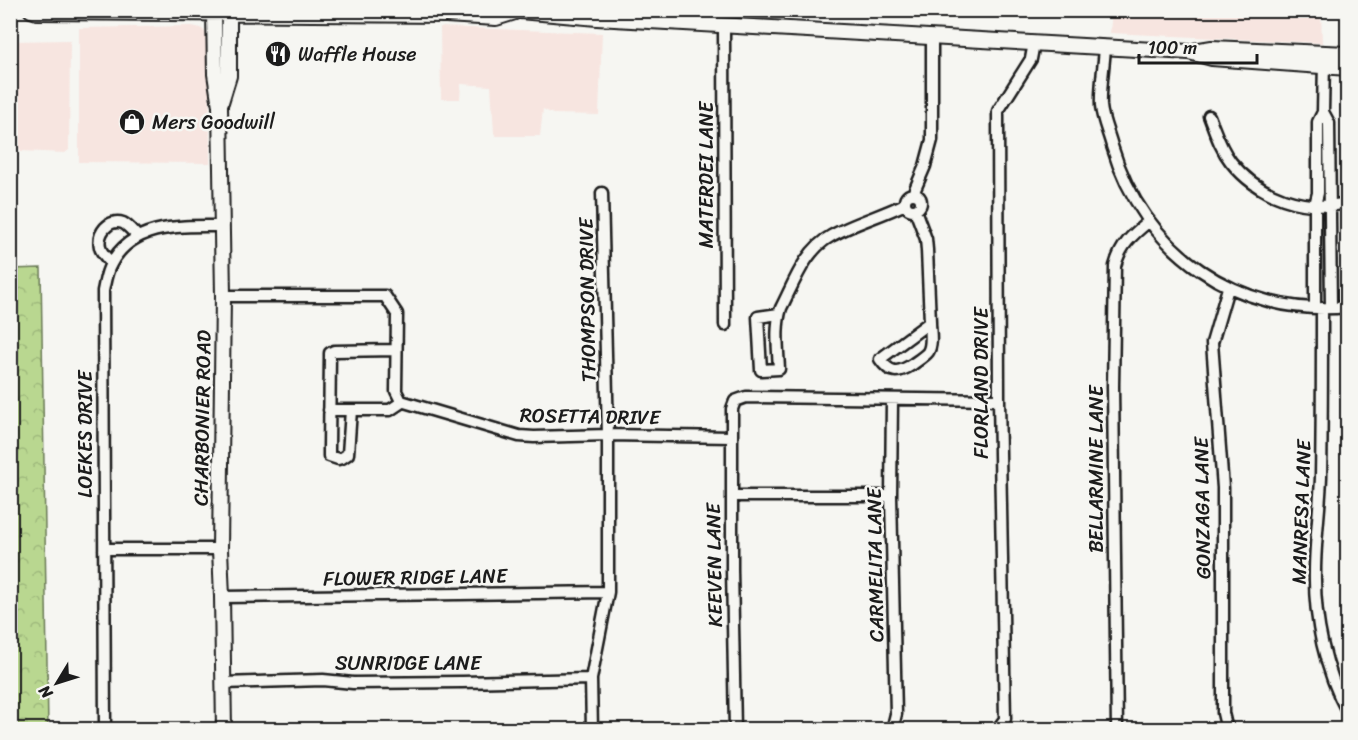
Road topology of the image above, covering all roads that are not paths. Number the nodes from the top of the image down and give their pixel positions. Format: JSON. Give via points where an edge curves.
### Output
{"nodes":[{"id":1,"x":30,"y":10,"type":"edge"},
{"id":2,"x":512,"y":11,"type":"edge"},
{"id":3,"x":214,"y":12,"type":"edge"},
{"id":4,"x":229,"y":12,"type":"edge"},
{"id":5,"x":183,"y":14,"type":"junction"},
{"id":6,"x":598,"y":14,"type":"edge"},
{"id":7,"x":724,"y":25,"type":"junction"},
{"id":8,"x":932,"y":37,"type":"junction"},
{"id":9,"x":215,"y":38,"type":"junction"},
{"id":10,"x":1034,"y":43,"type":"junction"},
{"id":11,"x":1105,"y":47,"type":"junction"},
{"id":12,"x":1347,"y":54,"type":"edge"},
{"id":13,"x":1324,"y":59,"type":"junction"},
{"id":14,"x":1347,"y":68,"type":"edge"},
{"id":15,"x":220,"y":106,"type":"junction"},
{"id":16,"x":1323,"y":112,"type":"junction"},
{"id":17,"x":1209,"y":116,"type":"dead end"},
{"id":18,"x":602,"y":193,"type":"dead end"},
{"id":19,"x":913,"y":194,"type":"junction"},
{"id":20,"x":905,"y":204,"type":"junction"},
{"id":21,"x":1347,"y":204,"type":"edge"},
{"id":22,"x":1315,"y":205,"type":"junction"},
{"id":23,"x":1331,"y":206,"type":"junction"},
{"id":24,"x":915,"y":210,"type":"junction"},
{"id":25,"x":1148,"y":222,"type":"junction"},
{"id":26,"x":221,"y":226,"type":"junction"},
{"id":27,"x":138,"y":237,"type":"junction"},
{"id":28,"x":111,"y":263,"type":"junction"},
{"id":29,"x":1228,"y":288,"type":"junction"},
{"id":30,"x":223,"y":296,"type":"junction"},
{"id":31,"x":1347,"y":307,"type":"edge"},
{"id":32,"x":1323,"y":308,"type":"junction"},
{"id":33,"x":779,"y":314,"type":"junction"},
{"id":34,"x":930,"y":322,"type":"junction"},
{"id":35,"x":725,"y":325,"type":"dead end"},
{"id":36,"x":396,"y":350,"type":"junction"},
{"id":37,"x":892,"y":400,"type":"junction"},
{"id":38,"x":999,"y":400,"type":"junction"},
{"id":39,"x":402,"y":402,"type":"junction"},
{"id":40,"x":329,"y":410,"type":"junction"},
{"id":41,"x":351,"y":410,"type":"junction"},
{"id":42,"x":608,"y":435,"type":"junction"},
{"id":43,"x":732,"y":437,"type":"junction"},
{"id":44,"x":732,"y":496,"type":"junction"},
{"id":45,"x":891,"y":496,"type":"junction"},
{"id":46,"x":104,"y":549,"type":"junction"},
{"id":47,"x":220,"y":549,"type":"junction"},
{"id":48,"x":608,"y":592,"type":"junction"},
{"id":49,"x":222,"y":597,"type":"junction"},
{"id":50,"x":591,"y":679,"type":"junction"},
{"id":51,"x":224,"y":682,"type":"junction"},
{"id":52,"x":1347,"y":713,"type":"edge"},
{"id":53,"x":105,"y":729,"type":"edge"},
{"id":54,"x":224,"y":729,"type":"edge"},
{"id":55,"x":592,"y":729,"type":"edge"},
{"id":56,"x":735,"y":729,"type":"edge"},
{"id":57,"x":892,"y":729,"type":"edge"},
{"id":58,"x":997,"y":729,"type":"edge"},
{"id":59,"x":1117,"y":729,"type":"edge"},
{"id":60,"x":1227,"y":729,"type":"edge"}],
"edges":[{"from":1,"to":5,"type":"main road"},
{"from":2,"to":4,"type":"main road","via":[[496,18]]},
{"from":2,"to":6,"type":"main road"},
{"from":3,"to":4,"type":"main road"},
{"from":3,"to":5,"type":"main road"},
{"from":3,"to":9,"type":"main road","name":"CHARBONIER ROAD"},
{"from":4,"to":15,"type":"main road","name":"CHARBONIER ROAD","via":[[229,76]]},
{"from":5,"to":9,"type":"main road","via":[[201,23]]},
{"from":6,"to":7,"type":"main road"},
{"from":7,"to":8,"type":"main road"},
{"from":7,"to":35,"type":"street","name":"MATERDEI LANE"},
{"from":8,"to":10,"type":"main road"},
{"from":8,"to":19,"type":"street","via":[[932,140]]},
{"from":9,"to":15,"type":"main road","name":"CHARBONIER ROAD"},
{"from":10,"to":11,"type":"main road"},
{"from":10,"to":38,"type":"street","name":"FLORLAND DRIVE","via":[[1031,59],[998,111]]},
{"from":11,"to":13,"type":"main road","via":[[1189,52],[1212,58]]},
{"from":11,"to":25,"type":"street","via":[[1101,108],[1119,168]]},
{"from":12,"to":13,"type":"main road"},
{"from":13,"to":14,"type":"main road"},
{"from":13,"to":16,"type":"street","name":"MANRESA LANE"},
{"from":15,"to":26,"type":"main road","name":"CHARBONIER ROAD"},
{"from":16,"to":22,"type":"street","name":"MANRESA LANE","via":[[1318,122]]},
{"from":16,"to":23,"type":"street","name":"MANRESA LANE","via":[[1329,123]]},
{"from":17,"to":22,"type":"street","via":[[1231,162],[1248,179],[1269,194],[1299,205]]},
{"from":18,"to":42,"type":"street","name":"THOMPSON DRIVE"},
{"from":19,"to":20,"type":"street"},
{"from":19,"to":24,"type":"street","via":[[921,202]]},
{"from":20,"to":24,"type":"street"},
{"from":20,"to":33,"type":"street","via":[[830,236],[815,249]]},
{"from":21,"to":23,"type":"street"},
{"from":22,"to":23,"type":"street"},
{"from":22,"to":32,"type":"street","name":"MANRESA LANE"},
{"from":23,"to":32,"type":"street","name":"MANRESA LANE"},
{"from":24,"to":34,"type":"street","via":[[926,239]]},
{"from":25,"to":29,"type":"street","via":[[1183,259]]},
{"from":25,"to":59,"type":"street","name":"BELLARMINE LANE","via":[[1129,238],[1115,266]]},
{"from":26,"to":27,"type":"street","via":[[163,228]]},
{"from":26,"to":30,"type":"main road","name":"CHARBONIER ROAD"},
{"from":27,"to":28,"type":"street"},
{"from":27,"to":28,"type":"street","via":[[126,224],[118,222],[106,227],[99,238],[100,249]]},
{"from":28,"to":46,"type":"street","name":"LOEKES DRIVE","via":[[103,291]]},
{"from":29,"to":32,"type":"street","via":[[1273,303]]},
{"from":29,"to":60,"type":"street","name":"GONZAGA LANE","via":[[1212,343],[1223,488],[1223,713]]},
{"from":30,"to":36,"type":"street","via":[[385,296],[397,314]]},
{"from":30,"to":47,"type":"main road","name":"CHARBONIER ROAD"},
{"from":31,"to":32,"type":"street"},
{"from":32,"to":52,"type":"street","name":"MANRESA LANE","via":[[1315,573],[1325,652]]},
{"from":33,"to":33,"type":"street","via":[[779,369],[761,370],[758,317]]},
{"from":34,"to":34,"type":"street","via":[[880,359],[886,369],[903,370],[928,351]]},
{"from":36,"to":39,"type":"street","via":[[396,391]]},
{"from":36,"to":40,"type":"street","via":[[330,353]]},
{"from":37,"to":38,"type":"street"},
{"from":37,"to":43,"type":"street","name":"KEEVEN LANE","via":[[746,397],[735,401],[732,409]]},
{"from":37,"to":45,"type":"street","name":"CARMELITA LANE"},
{"from":38,"to":58,"type":"street","name":"FLORLAND DRIVE","via":[[1005,719]]},
{"from":39,"to":41,"type":"street","via":[[390,410]]},
{"from":39,"to":42,"type":"street","name":"ROSETTA DRIVE","via":[[519,435]]},
{"from":40,"to":41,"type":"street"},
{"from":40,"to":41,"type":"street","via":[[329,456],[338,459],[348,454]]},
{"from":42,"to":43,"type":"street","name":"ROSETTA DRIVE"},
{"from":42,"to":48,"type":"street","name":"THOMPSON DRIVE"},
{"from":43,"to":44,"type":"street","name":"KEEVEN LANE"},
{"from":44,"to":45,"type":"street"},
{"from":44,"to":56,"type":"street","name":"KEEVEN LANE"},
{"from":45,"to":57,"type":"street","name":"CARMELITA LANE","via":[[896,714]]},
{"from":46,"to":47,"type":"street"},
{"from":46,"to":53,"type":"street","name":"LOEKES DRIVE"},
{"from":47,"to":49,"type":"main road","name":"CHARBONIER ROAD"},
{"from":48,"to":49,"type":"street","name":"FLOWER RIDGE LANE"},
{"from":48,"to":50,"type":"street","name":"THOMPSON DRIVE"},
{"from":49,"to":51,"type":"main road","name":"CHARBONIER ROAD"},
{"from":50,"to":51,"type":"street","name":"SUNRIDGE LANE"},
{"from":50,"to":55,"type":"street","name":"THOMPSON DRIVE"},
{"from":51,"to":54,"type":"main road","name":"CHARBONIER ROAD"}]}
